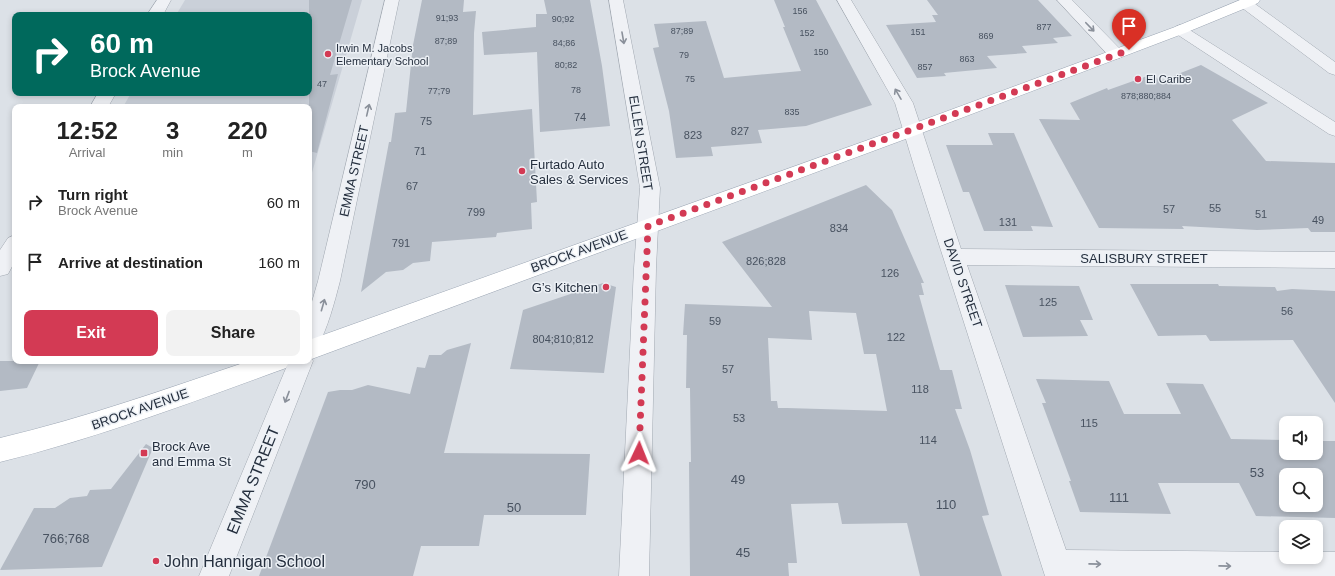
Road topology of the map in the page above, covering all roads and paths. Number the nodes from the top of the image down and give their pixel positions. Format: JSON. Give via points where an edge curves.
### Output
{"nodes":[{"id":1,"x":164,"y":0,"type":"edge"},
{"id":2,"x":392,"y":0,"type":"edge"},
{"id":3,"x":616,"y":0,"type":"edge"},
{"id":4,"x":844,"y":0,"type":"edge"},
{"id":5,"x":1064,"y":0,"type":"edge"},
{"id":6,"x":1249,"y":2,"type":"edge"},
{"id":7,"x":157,"y":12,"type":"edge"},
{"id":8,"x":1180,"y":30,"type":"junction"},
{"id":9,"x":1116,"y":54,"type":"junction"},
{"id":10,"x":1335,"y":70,"type":"edge"},
{"id":11,"x":913,"y":130,"type":"junction"},
{"id":12,"x":1335,"y":130,"type":"edge"},
{"id":13,"x":648,"y":226,"type":"junction"},
{"id":14,"x":12,"y":248,"type":"edge"},
{"id":15,"x":954,"y":257,"type":"junction"},
{"id":16,"x":1335,"y":260,"type":"edge"},
{"id":17,"x":0,"y":268,"type":"edge"},
{"id":18,"x":312,"y":333,"type":"edge"},
{"id":19,"x":312,"y":349,"type":"edge"},
{"id":20,"x":269,"y":364,"type":"edge"},
{"id":21,"x":300,"y":364,"type":"edge"},
{"id":22,"x":0,"y":450,"type":"edge"},
{"id":23,"x":1335,"y":567,"type":"edge"},
{"id":24,"x":1058,"y":570,"type":"edge"},
{"id":25,"x":214,"y":576,"type":"edge"},
{"id":26,"x":634,"y":576,"type":"edge"}],
"edges":[{"from":1,"to":7,"type":"street"},
{"from":18,"to":2,"type":"street","name":"EMMA STREET","one_way":true,"via":[[329,281]]},
{"from":3,"to":13,"type":"street","name":"ELLEN STREET","one_way":true,"via":[[650,188]]},
{"from":11,"to":4,"type":"street","name":"DAVID STREET","one_way":true,"via":[[904,103]]},
{"from":5,"to":9,"type":"street","one_way":true},
{"from":6,"to":8,"type":"main road","name":"BROCK AVENUE"},
{"from":6,"to":10,"type":"street"},
{"from":8,"to":9,"type":"main road","name":"BROCK AVENUE"},
{"from":8,"to":12,"type":"street"},
{"from":9,"to":11,"type":"main road","name":"BROCK AVENUE"},
{"from":11,"to":13,"type":"main road","name":"BROCK AVENUE"},
{"from":11,"to":15,"type":"street","name":"DAVID STREET"},
{"from":13,"to":19,"type":"main road","name":"BROCK AVENUE"},
{"from":13,"to":26,"type":"street","name":"ELLEN STREET"},
{"from":14,"to":17,"type":"street"},
{"from":15,"to":16,"type":"street","name":"SALISBURY STREET"},
{"from":15,"to":24,"type":"street","name":"DAVID STREET"},
{"from":20,"to":22,"type":"main road","name":"BROCK AVENUE","via":[[96,424]]},
{"from":21,"to":25,"type":"street","name":"EMMA STREET","one_way":true},
{"from":24,"to":23,"type":"street","one_way":true}]}
